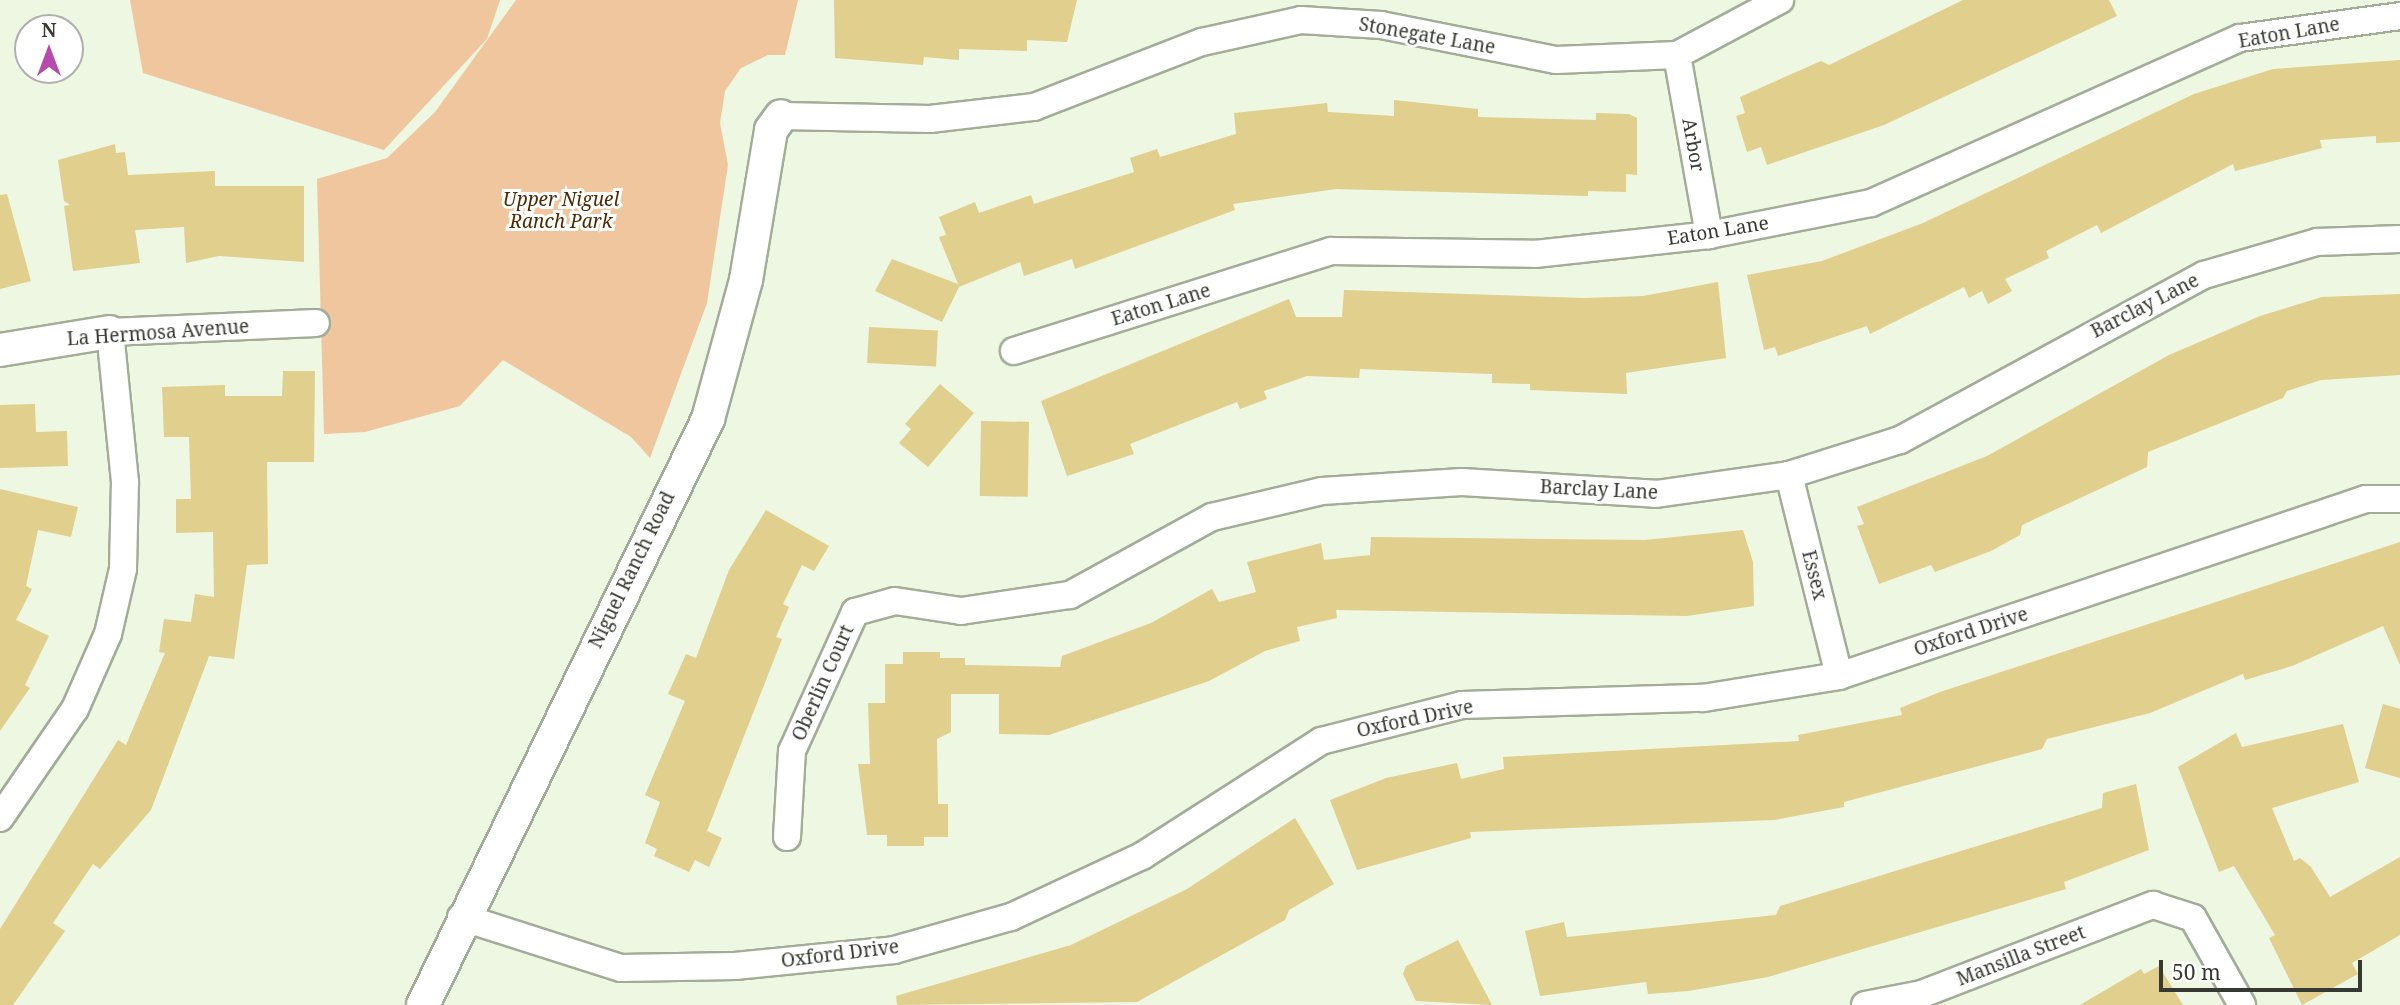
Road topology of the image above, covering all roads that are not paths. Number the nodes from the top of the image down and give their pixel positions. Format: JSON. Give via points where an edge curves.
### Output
{"nodes":[{"id":1,"x":1780,"y":0,"type":"edge"},
{"id":2,"x":2400,"y":16,"type":"edge"},
{"id":3,"x":1677,"y":55,"type":"junction"},
{"id":4,"x":781,"y":116,"type":"joint"},
{"id":5,"x":1709,"y":235,"type":"junction"},
{"id":6,"x":2400,"y":239,"type":"edge"},
{"id":7,"x":316,"y":323,"type":"dead end"},
{"id":8,"x":110,"y":332,"type":"junction"},
{"id":9,"x":0,"y":350,"type":"edge"},
{"id":10,"x":1014,"y":351,"type":"dead end"},
{"id":11,"x":1789,"y":475,"type":"junction"},
{"id":12,"x":2400,"y":499,"type":"edge"},
{"id":13,"x":855,"y":612,"type":"joint"},
{"id":14,"x":1839,"y":676,"type":"junction"},
{"id":15,"x":0,"y":818,"type":"edge"},
{"id":16,"x":787,"y":838,"type":"dead end"},
{"id":17,"x":461,"y":917,"type":"junction"},
{"id":18,"x":1925,"y":999,"type":"edge"},
{"id":19,"x":423,"y":1005,"type":"edge"},
{"id":20,"x":1865,"y":1005,"type":"edge"},
{"id":21,"x":2242,"y":1005,"type":"edge"}],
"edges":[{"from":1,"to":3,"type":"street","name":"Stonegate Lane"},
{"from":2,"to":5,"type":"street","name":"Eaton Lane","via":[[2240,38],[1871,203]]},
{"from":3,"to":4,"type":"street","name":"Stonegate Lane","via":[[1556,60],[1381,25],[1301,20],[1202,41],[1034,107],[930,119]]},
{"from":3,"to":5,"type":"street","name":"Arbor"},
{"from":4,"to":17,"type":"street","name":"Niguel Ranch Road","via":[[771,130],[746,280],[708,419]]},
{"from":5,"to":10,"type":"street","name":"Eaton Lane","via":[[1535,254],[1331,251]]},
{"from":6,"to":11,"type":"street","name":"Barclay Lane","via":[[2317,242],[2204,275],[1900,439]]},
{"from":7,"to":8,"type":"street","name":"La Hermosa Avenue"},
{"from":8,"to":9,"type":"street","name":"La Hermosa Avenue"},
{"from":8,"to":15,"type":"street","via":[[125,482],[123,569],[111,621],[75,709]]},
{"from":11,"to":13,"type":"street","name":"Barclay Lane","via":[[1656,494],[1462,482],[1322,491],[1212,517],[1070,595],[961,611],[895,601]]},
{"from":11,"to":14,"type":"street","name":"Essex"},
{"from":12,"to":14,"type":"street","name":"Oxford Drive","via":[[2366,499]]},
{"from":13,"to":16,"type":"street","name":"Oberlin Court","via":[[792,751]]},
{"from":14,"to":17,"type":"street","name":"Oxford Drive","via":[[1703,698],[1462,705],[1321,741],[1142,856],[1011,917],[894,950],[735,966],[621,968]]},
{"from":17,"to":19,"type":"street","name":"Niguel Ranch Road"},
{"from":18,"to":20,"type":"street","name":"Mansilla Street"},
{"from":18,"to":21,"type":"street","name":"Mansilla Street","via":[[2153,905],[2175,907],[2193,918]]}]}
